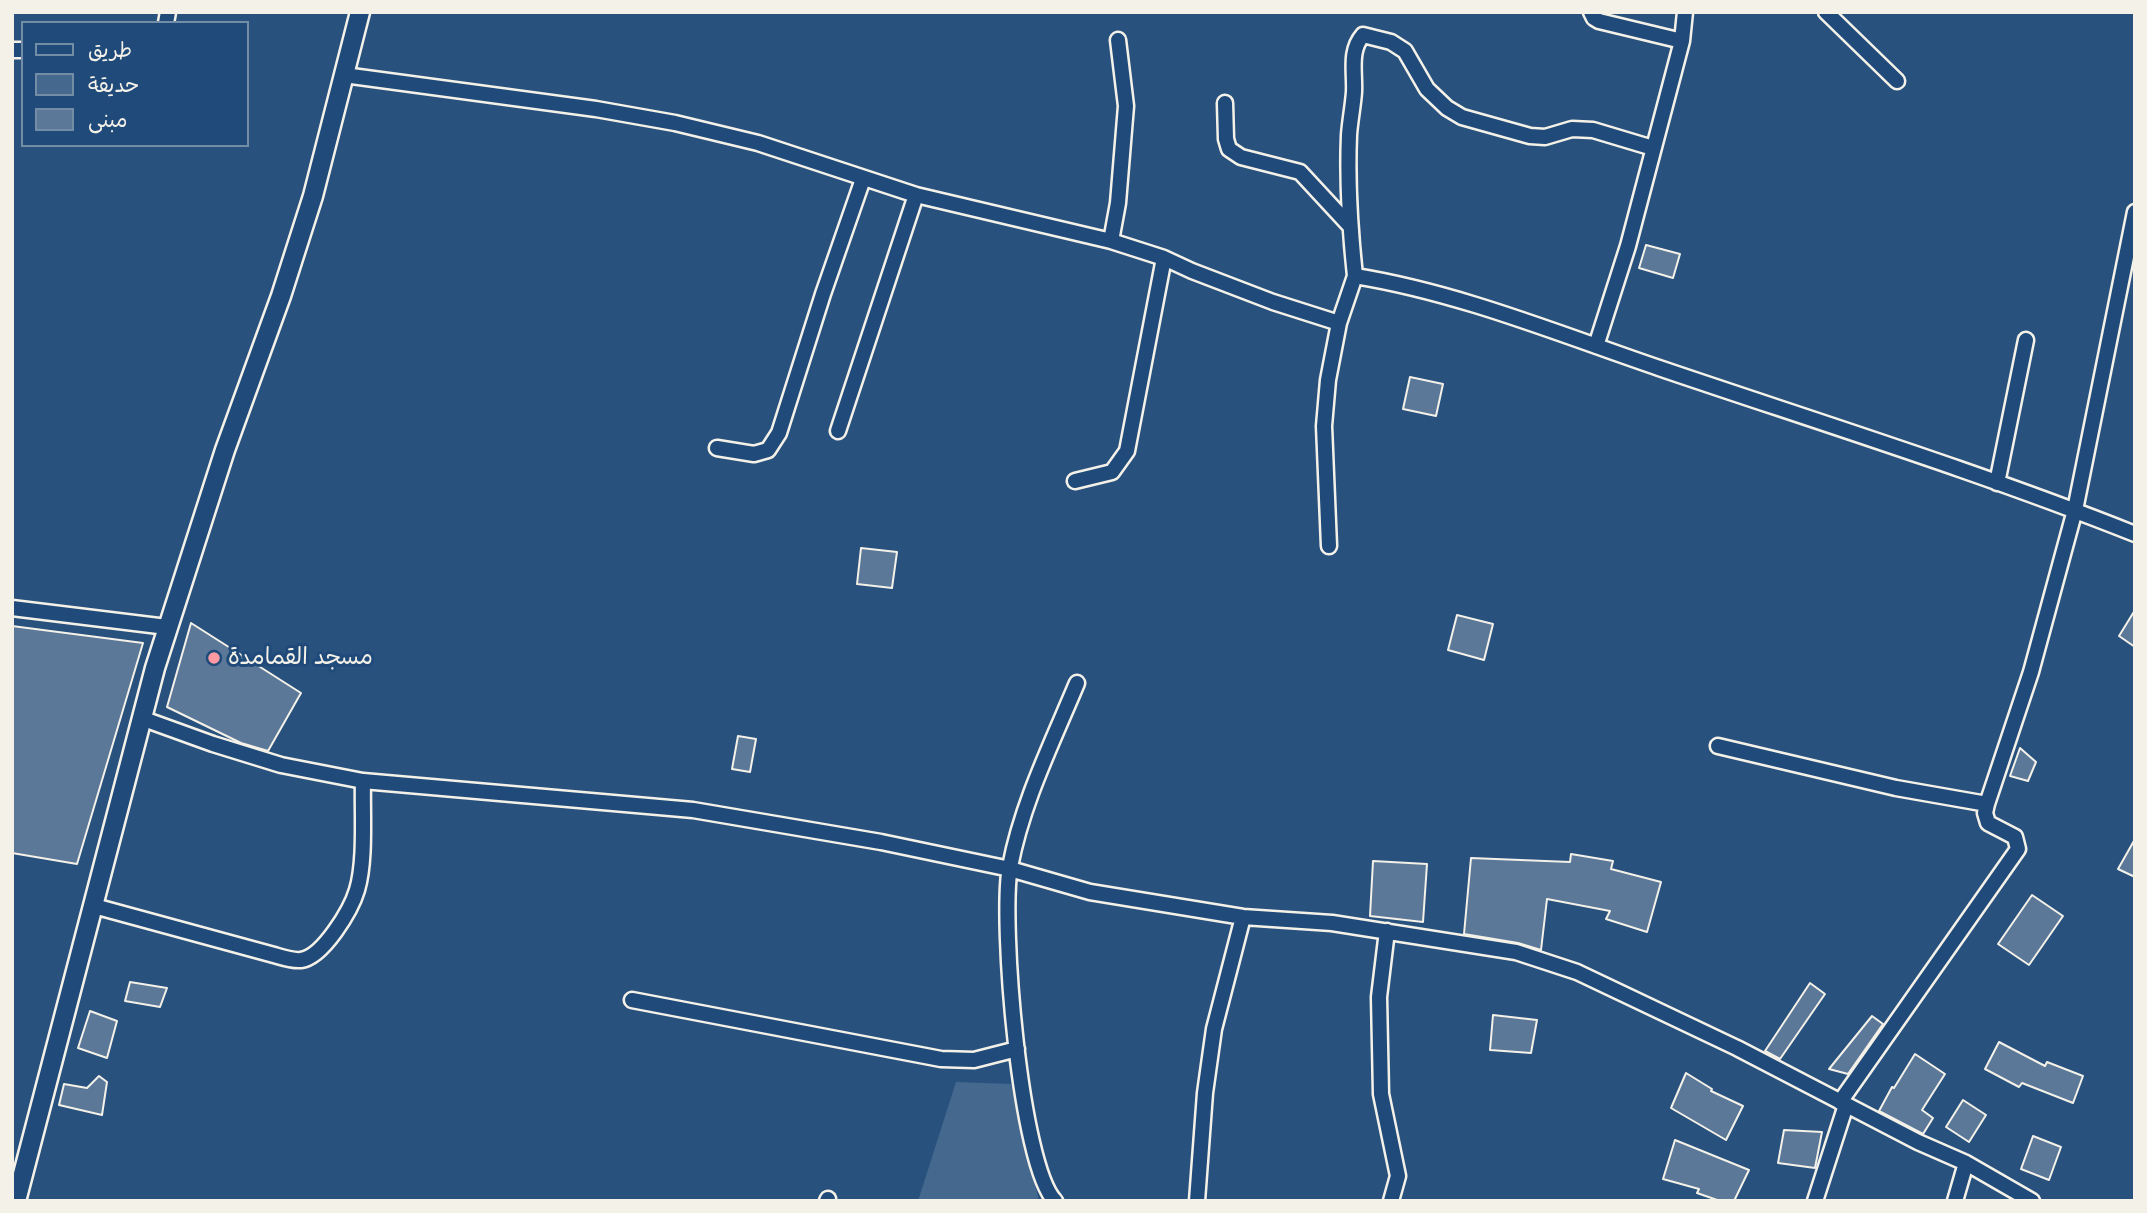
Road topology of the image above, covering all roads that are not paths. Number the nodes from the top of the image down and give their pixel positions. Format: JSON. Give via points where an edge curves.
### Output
{"nodes":[{"id":1,"x":360,"y":12,"type":"edge"},
{"id":2,"x":1591,"y":12,"type":"edge"},
{"id":3,"x":1685,"y":12,"type":"edge"},
{"id":4,"x":1826,"y":12,"type":"edge"},
{"id":5,"x":1118,"y":40,"type":"dead end"},
{"id":6,"x":1682,"y":41,"type":"junction"},
{"id":7,"x":344,"y":75,"type":"junction"},
{"id":8,"x":1897,"y":80,"type":"dead end"},
{"id":9,"x":1225,"y":103,"type":"dead end"},
{"id":10,"x":1653,"y":148,"type":"junction"},
{"id":11,"x":863,"y":179,"type":"junction"},
{"id":12,"x":916,"y":195,"type":"junction"},
{"id":13,"x":2135,"y":212,"type":"edge"},
{"id":14,"x":1350,"y":226,"type":"junction"},
{"id":15,"x":1111,"y":241,"type":"junction"},
{"id":16,"x":1164,"y":258,"type":"junction"},
{"id":17,"x":1355,"y":276,"type":"junction"},
{"id":18,"x":1339,"y":323,"type":"junction"},
{"id":19,"x":2026,"y":340,"type":"dead end"},
{"id":20,"x":1596,"y":346,"type":"junction"},
{"id":21,"x":838,"y":431,"type":"dead end"},
{"id":22,"x":717,"y":448,"type":"dead end"},
{"id":23,"x":1074,"y":481,"type":"dead end"},
{"id":24,"x":1997,"y":483,"type":"junction"},
{"id":25,"x":2075,"y":510,"type":"junction"},
{"id":26,"x":2135,"y":534,"type":"edge"},
{"id":27,"x":1329,"y":545,"type":"dead end"},
{"id":28,"x":12,"y":608,"type":"edge"},
{"id":29,"x":167,"y":627,"type":"junction"},
{"id":30,"x":1077,"y":683,"type":"dead end"},
{"id":31,"x":141,"y":718,"type":"junction"},
{"id":32,"x":1718,"y":746,"type":"dead end"},
{"id":33,"x":363,"y":780,"type":"junction"},
{"id":34,"x":1987,"y":804,"type":"junction"},
{"id":35,"x":1010,"y":869,"type":"junction"},
{"id":36,"x":94,"y":906,"type":"junction"},
{"id":37,"x":1243,"y":917,"type":"junction"},
{"id":38,"x":1387,"y":931,"type":"junction"},
{"id":39,"x":632,"y":1000,"type":"dead end"},
{"id":40,"x":1017,"y":1049,"type":"junction"},
{"id":41,"x":1843,"y":1103,"type":"junction"},
{"id":42,"x":1966,"y":1163,"type":"junction"},
{"id":43,"x":16,"y":1201,"type":"edge"},
{"id":44,"x":1055,"y":1201,"type":"edge"},
{"id":45,"x":1197,"y":1201,"type":"edge"},
{"id":46,"x":1391,"y":1201,"type":"edge"},
{"id":47,"x":1815,"y":1201,"type":"edge"},
{"id":48,"x":1955,"y":1201,"type":"edge"},
{"id":49,"x":2032,"y":1201,"type":"edge"}],
"edges":[{"from":1,"to":7,"type":"street"},
{"from":2,"to":6,"type":"street","via":[[1599,21]]},
{"from":3,"to":6,"type":"street"},
{"from":4,"to":8,"type":"street"},
{"from":5,"to":15,"type":"street","via":[[1126,106]]},
{"from":6,"to":10,"type":"street"},
{"from":7,"to":11,"type":"street","via":[[675,123],[758,143]]},
{"from":7,"to":29,"type":"street","via":[[281,296]]},
{"from":9,"to":14,"type":"street","via":[[1229,149],[1241,157],[1300,172]]},
{"from":10,"to":14,"type":"street","via":[[1593,130],[1572,129],[1545,138],[1462,117],[1427,89],[1405,51],[1363,35],[1357,41],[1349,134]]},
{"from":10,"to":20,"type":"street"},
{"from":11,"to":12,"type":"street"},
{"from":11,"to":22,"type":"street","via":[[779,433],[768,450],[754,454]]},
{"from":12,"to":15,"type":"street"},
{"from":12,"to":21,"type":"street"},
{"from":13,"to":25,"type":"street"},
{"from":14,"to":17,"type":"street"},
{"from":15,"to":16,"type":"street"},
{"from":16,"to":18,"type":"street"},
{"from":16,"to":23,"type":"street","via":[[1127,451],[1112,472]]},
{"from":17,"to":18,"type":"street"},
{"from":17,"to":20,"type":"street","via":[[1481,306]]},
{"from":18,"to":27,"type":"street","via":[[1324,426]]},
{"from":19,"to":24,"type":"street"},
{"from":20,"to":24,"type":"street"},
{"from":24,"to":25,"type":"street"},
{"from":25,"to":26,"type":"street"},
{"from":25,"to":34,"type":"street","via":[[2031,672]]},
{"from":28,"to":29,"type":"street"},
{"from":29,"to":31,"type":"street"},
{"from":30,"to":35,"type":"street","via":[[1028,799]]},
{"from":31,"to":33,"type":"street","via":[[281,765]]},
{"from":31,"to":36,"type":"street"},
{"from":32,"to":34,"type":"street","via":[[1896,788]]},
{"from":33,"to":35,"type":"street","via":[[693,810]]},
{"from":33,"to":36,"type":"street","via":[[357,890],[331,940],[316,953],[300,960],[274,955]]},
{"from":34,"to":41,"type":"street","via":[[1988,823],[2015,837],[2018,849]]},
{"from":35,"to":37,"type":"street","via":[[1090,892]]},
{"from":35,"to":40,"type":"street","via":[[1009,953]]},
{"from":36,"to":43,"type":"street"},
{"from":37,"to":38,"type":"street"},
{"from":37,"to":45,"type":"street","via":[[1214,1029]]},
{"from":38,"to":41,"type":"street","via":[[1516,952],[1577,972]]},
{"from":38,"to":46,"type":"street","via":[[1379,997],[1381,1094],[1398,1176]]},
{"from":39,"to":40,"type":"street","via":[[949,1060],[974,1060]]},
{"from":40,"to":44,"type":"street","via":[[1035,1160]]},
{"from":41,"to":42,"type":"street"},
{"from":41,"to":47,"type":"street"},
{"from":42,"to":48,"type":"street"},
{"from":42,"to":49,"type":"street"}]}
